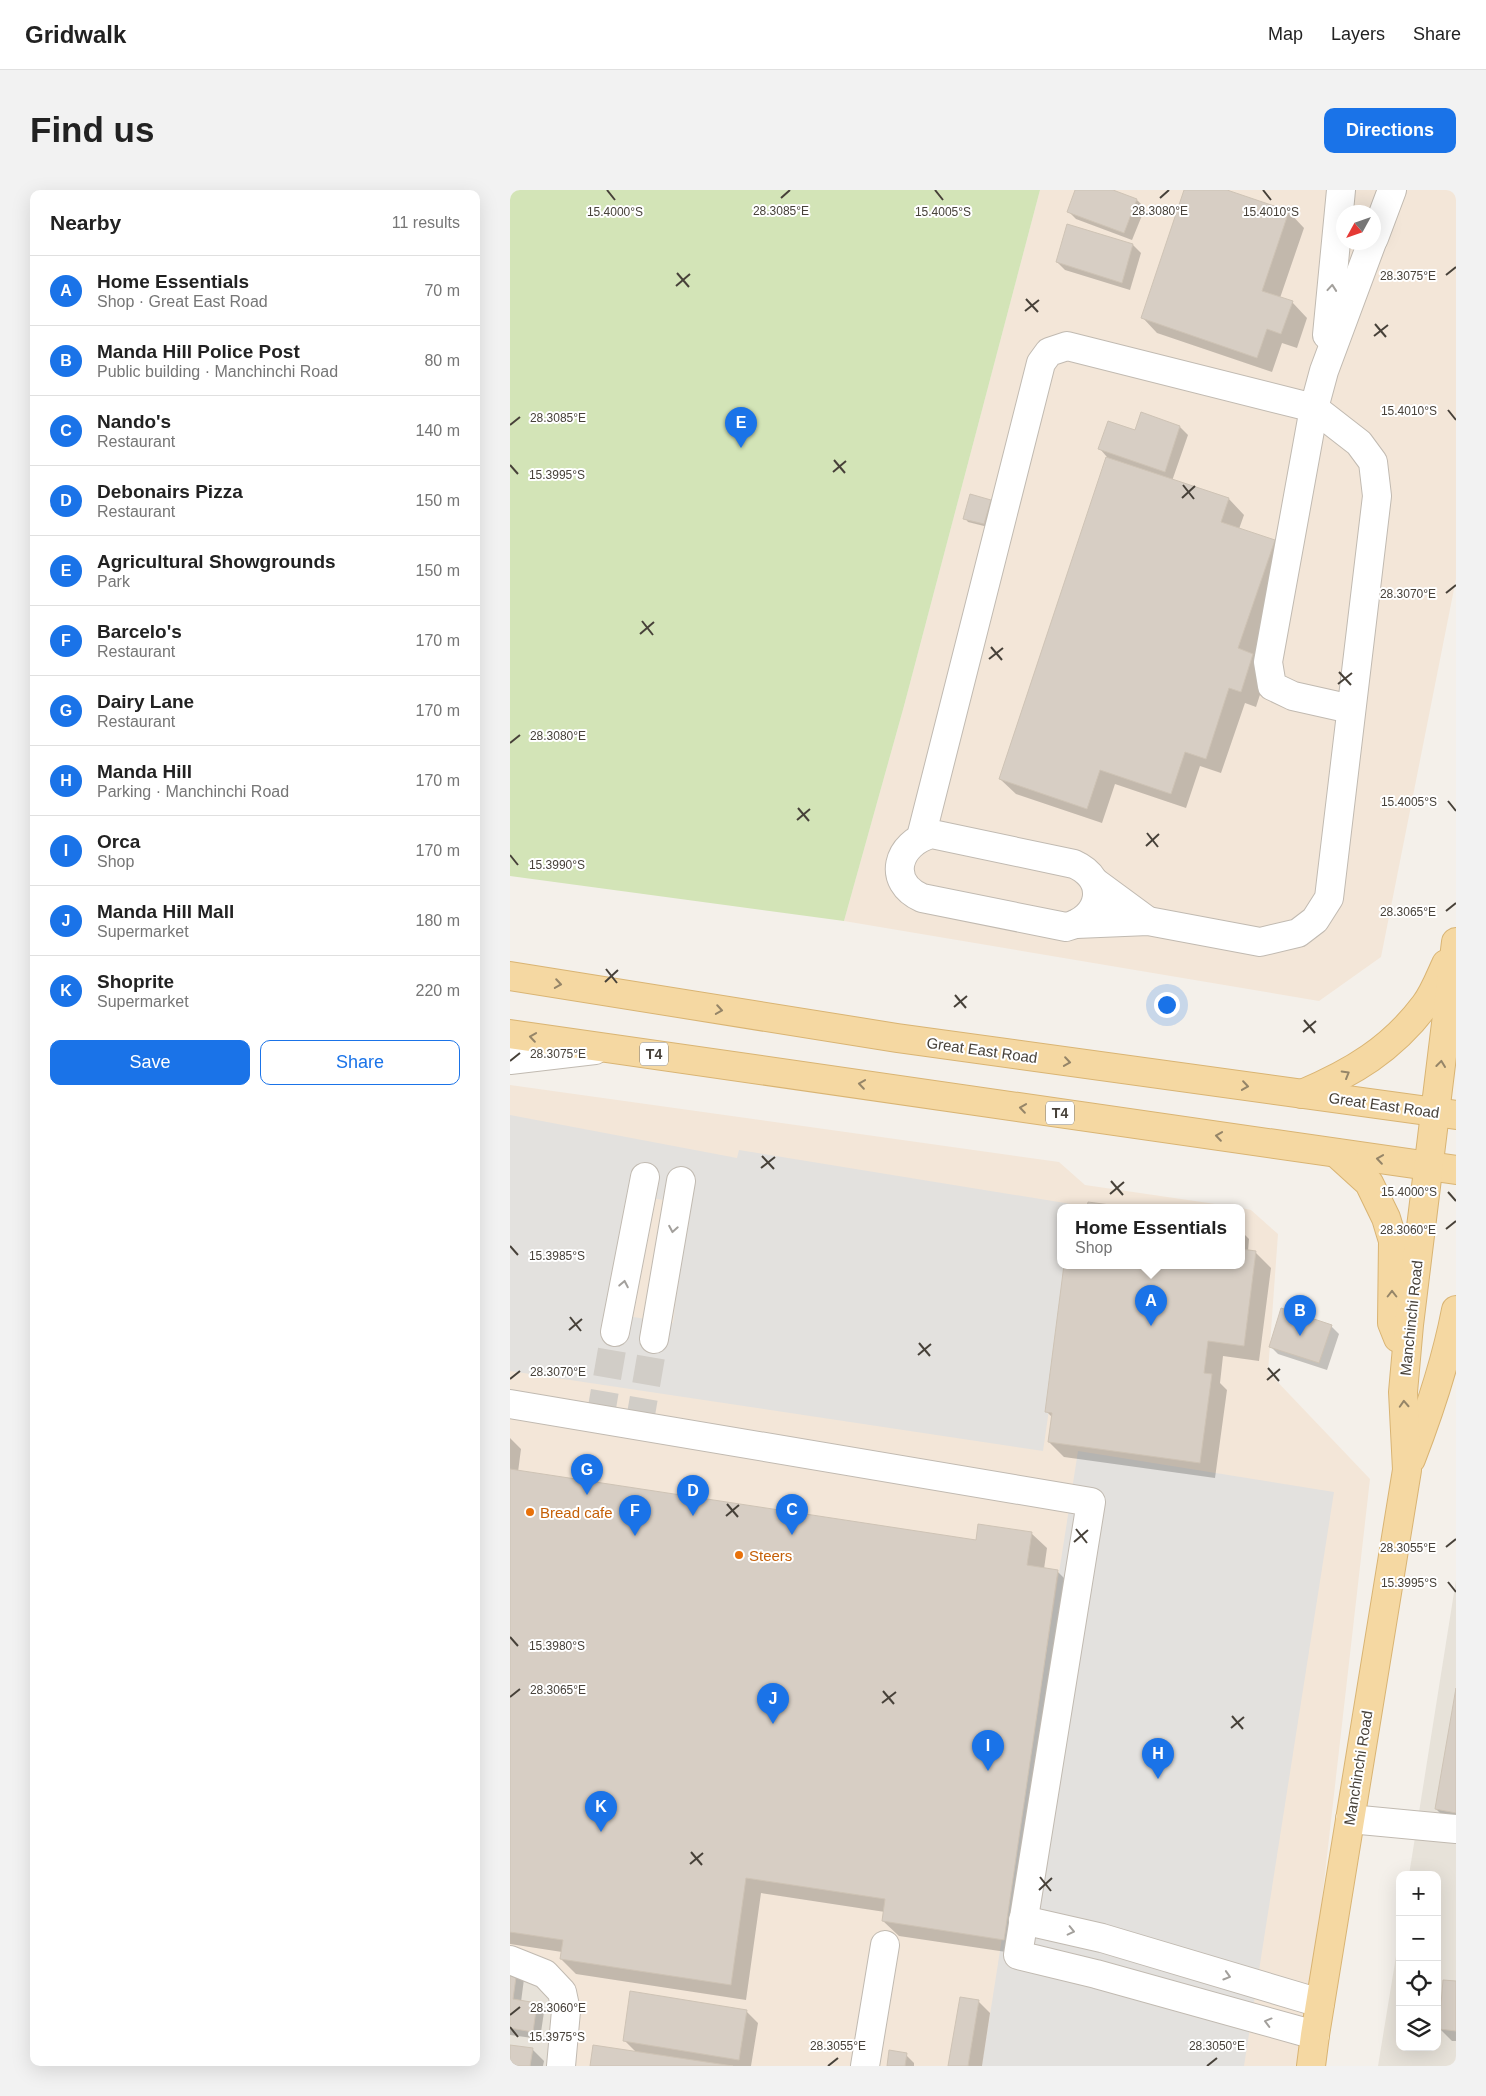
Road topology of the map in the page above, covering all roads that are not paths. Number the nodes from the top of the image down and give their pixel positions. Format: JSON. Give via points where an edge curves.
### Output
{"nodes":[{"id":1,"x":1341,"y":190,"type":"edge"},
{"id":2,"x":1392,"y":190,"type":"edge"},
{"id":3,"x":1381,"y":219,"type":"edge"},
{"id":4,"x":1369,"y":250,"type":"edge"},
{"id":5,"x":1324,"y":371,"type":"junction"},
{"id":6,"x":1314,"y":408,"type":"junction"},
{"id":7,"x":1351,"y":710,"type":"junction"},
{"id":8,"x":921,"y":837,"type":"junction"},
{"id":9,"x":1095,"y":882,"type":"junction"},
{"id":10,"x":1148,"y":920,"type":"junction"},
{"id":11,"x":1076,"y":924,"type":"junction"},
{"id":12,"x":1456,"y":944,"type":"edge"},
{"id":13,"x":510,"y":976,"type":"edge"},
{"id":14,"x":510,"y":1034,"type":"edge"},
{"id":15,"x":616,"y":1048,"type":"junction"},
{"id":16,"x":510,"y":1060,"type":"edge"},
{"id":17,"x":1302,"y":1094,"type":"junction"},
{"id":18,"x":1445,"y":1114,"type":"edge"},
{"id":19,"x":1336,"y":1153,"type":"junction"},
{"id":20,"x":1428,"y":1166,"type":"junction"},
{"id":21,"x":1456,"y":1170,"type":"edge"},
{"id":22,"x":645,"y":1177,"type":"dead end"},
{"id":23,"x":681,"y":1181,"type":"dead end"},
{"id":24,"x":1456,"y":1310,"type":"edge"},
{"id":25,"x":614,"y":1332,"type":"tunnel mouth"},
{"id":26,"x":654,"y":1338,"type":"tunnel mouth"},
{"id":27,"x":1406,"y":1358,"type":"junction"},
{"id":28,"x":510,"y":1404,"type":"edge"},
{"id":29,"x":1407,"y":1470,"type":"junction"},
{"id":30,"x":1350,"y":1819,"type":"junction"},
{"id":31,"x":1456,"y":1829,"type":"edge"},
{"id":32,"x":1023,"y":1920,"type":"junction"},
{"id":33,"x":884,"y":1945,"type":"dead end"},
{"id":34,"x":510,"y":1960,"type":"edge"},
{"id":35,"x":1320,"y":2003,"type":"junction"},
{"id":36,"x":1315,"y":2034,"type":"junction"},
{"id":37,"x":561,"y":2066,"type":"edge"},
{"id":38,"x":865,"y":2066,"type":"edge"},
{"id":39,"x":1311,"y":2066,"type":"edge"}],
"edges":[{"from":5,"to":1,"type":"lane","one_way":true},
{"from":2,"to":3,"type":"lane"},
{"from":4,"to":5,"type":"lane"},
{"from":5,"to":6,"type":"lane"},
{"from":6,"to":7,"type":"lane","via":[[1359,443],[1373,462],[1376,496]]},
{"from":6,"to":7,"type":"lane","via":[[1268,662],[1272,686],[1293,696]]},
{"from":6,"to":8,"type":"lane","via":[[1067,346],[1049,352],[1041,363]]},
{"from":7,"to":10,"type":"lane","via":[[1329,898],[1315,920],[1298,933],[1260,942]]},
{"from":8,"to":9,"type":"lane","via":[[932,834],[1074,864],[1090,874]]},
{"from":8,"to":11,"type":"lane","via":[[912,842],[901,861],[902,879],[914,894],[1055,926]]},
{"from":9,"to":10,"type":"lane"},
{"from":9,"to":11,"type":"lane","via":[[1097,900],[1093,911]]},
{"from":10,"to":11,"type":"lane"},
{"from":17,"to":12,"type":"main road","one_way":true,"via":[[1370,1060],[1399,1036],[1426,1003]]},
{"from":18,"to":12,"type":"main road","name":"Manchinchi Road","one_way":true},
{"from":13,"to":17,"type":"main road","name":"Great East Road","one_way":true,"via":[[897,1038]]},
{"from":15,"to":14,"type":"main road","number":"T4","one_way":true},
{"from":15,"to":16,"type":"lane"},
{"from":19,"to":15,"type":"main road","number":"T4","one_way":true},
{"from":17,"to":18,"type":"main road","name":"Great East Road"},
{"from":18,"to":20,"type":"main road","name":"Manchinchi Road"},
{"from":20,"to":19,"type":"main road","number":"T4","one_way":true},
{"from":27,"to":19,"type":"main road","one_way":true,"via":[[1392,1323],[1393,1241],[1386,1218],[1369,1183]]},
{"from":20,"to":21,"type":"main road","number":"T4"},
{"from":20,"to":27,"type":"main road","name":"Manchinchi Road"},
{"from":25,"to":22,"type":"lane","one_way":true},
{"from":23,"to":26,"type":"lane","one_way":true},
{"from":24,"to":29,"type":"main road","name":"Manchinchi Road","via":[[1434,1398]]},
{"from":29,"to":27,"type":"main road","name":"Manchinchi Road","one_way":true,"via":[[1403,1392]]},
{"from":28,"to":32,"type":"lane","via":[[1091,1502]]},
{"from":29,"to":30,"type":"main road","name":"Manchinchi Road"},
{"from":30,"to":31,"type":"lane"},
{"from":30,"to":35,"type":"main road","name":"Manchinchi Road"},
{"from":32,"to":35,"type":"lane","one_way":true,"via":[[1102,1938]]},
{"from":36,"to":32,"type":"lane","one_way":true,"via":[[1018,1955]]},
{"from":33,"to":38,"type":"lane"},
{"from":34,"to":37,"type":"lane","via":[[545,1974],[562,1992],[566,2011]]},
{"from":35,"to":36,"type":"main road","name":"Manchinchi Road"},
{"from":36,"to":39,"type":"main road","name":"Manchinchi Road"}]}
